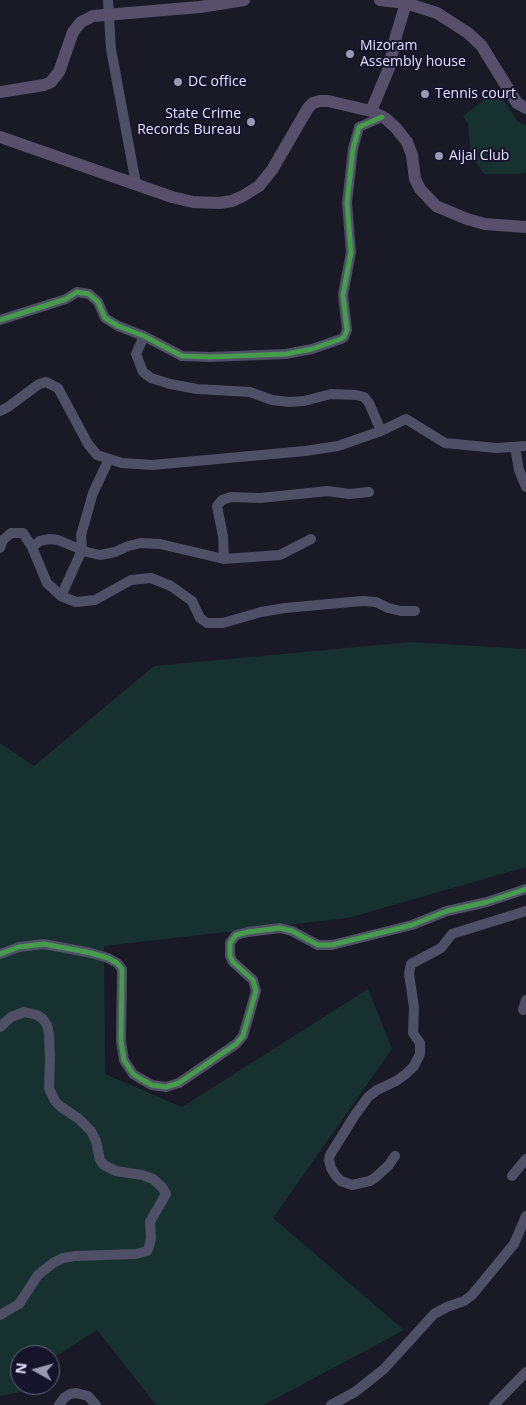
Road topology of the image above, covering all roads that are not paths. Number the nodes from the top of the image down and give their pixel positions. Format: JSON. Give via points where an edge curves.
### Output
{"nodes":[{"id":1,"x":108,"y":0,"type":"edge"},
{"id":2,"x":244,"y":0,"type":"edge"},
{"id":3,"x":380,"y":0,"type":"edge"},
{"id":4,"x":204,"y":3,"type":"edge"},
{"id":5,"x":406,"y":3,"type":"junction"},
{"id":6,"x":108,"y":14,"type":"junction"},
{"id":7,"x":0,"y":92,"type":"edge"},
{"id":8,"x":526,"y":108,"type":"edge"},
{"id":9,"x":377,"y":114,"type":"junction"},
{"id":10,"x":0,"y":138,"type":"edge"},
{"id":11,"x":136,"y":184,"type":"junction"},
{"id":12,"x":526,"y":226,"type":"edge"},
{"id":13,"x":0,"y":320,"type":"edge"},
{"id":14,"x":144,"y":336,"type":"junction"},
{"id":15,"x":0,"y":411,"type":"edge"},
{"id":16,"x":381,"y":431,"type":"junction"},
{"id":17,"x":515,"y":446,"type":"junction"},
{"id":18,"x":526,"y":446,"type":"edge"},
{"id":19,"x":109,"y":459,"type":"junction"},
{"id":20,"x":526,"y":487,"type":"edge"},
{"id":21,"x":368,"y":492,"type":"dead end"},
{"id":22,"x":311,"y":539,"type":"dead end"},
{"id":23,"x":32,"y":547,"type":"junction"},
{"id":24,"x":0,"y":548,"type":"edge"},
{"id":25,"x":82,"y":550,"type":"junction"},
{"id":26,"x":224,"y":559,"type":"junction"},
{"id":27,"x":61,"y":596,"type":"junction"},
{"id":28,"x":415,"y":611,"type":"dead end"},
{"id":29,"x":526,"y":889,"type":"edge"},
{"id":30,"x":526,"y":911,"type":"edge"},
{"id":31,"x":0,"y":954,"type":"edge"},
{"id":32,"x":0,"y":1027,"type":"edge"},
{"id":33,"x":395,"y":1156,"type":"dead end"},
{"id":34,"x":526,"y":1159,"type":"edge"},
{"id":35,"x":512,"y":1176,"type":"dead end"},
{"id":36,"x":526,"y":1216,"type":"edge"},
{"id":37,"x":0,"y":1315,"type":"edge"},
{"id":38,"x":526,"y":1372,"type":"edge"},
{"id":39,"x":58,"y":1405,"type":"edge"},
{"id":40,"x":96,"y":1405,"type":"edge"},
{"id":41,"x":331,"y":1405,"type":"edge"},
{"id":42,"x":494,"y":1405,"type":"edge"}],
"edges":[{"from":1,"to":6,"type":"street"},
{"from":2,"to":4,"type":"main road"},
{"from":3,"to":5,"type":"main road"},
{"from":4,"to":6,"type":"main road"},
{"from":5,"to":8,"type":"main road","via":[[437,13],[468,33],[480,45],[517,103]]},
{"from":5,"to":9,"type":"main road"},
{"from":6,"to":7,"type":"main road","via":[[86,18],[76,26],[58,72],[50,82]]},
{"from":6,"to":11,"type":"street","via":[[111,49]]},
{"from":9,"to":11,"type":"main road","via":[[328,101],[313,103],[266,179],[253,191],[232,201],[193,202]]},
{"from":9,"to":12,"type":"main road","via":[[396,128],[407,142],[420,189],[436,206],[485,224]]},
{"from":9,"to":14,"type":"street","via":[[359,127],[353,149],[347,203],[352,246],[343,295],[347,330],[344,337],[292,353],[210,357],[182,356]]},
{"from":10,"to":11,"type":"main road"},
{"from":13,"to":14,"type":"street","via":[[66,299],[77,292],[89,294],[111,322]]},
{"from":14,"to":16,"type":"street","via":[[136,354],[143,372],[151,378],[197,389],[250,392],[289,402],[332,394],[356,395],[369,402]]},
{"from":15,"to":19,"type":"street","via":[[46,382],[58,388],[88,444],[97,455]]},
{"from":16,"to":17,"type":"street","via":[[406,419],[445,442],[496,448]]},
{"from":16,"to":19,"type":"street","via":[[338,446],[305,451],[152,465]]},
{"from":17,"to":18,"type":"street"},
{"from":17,"to":20,"type":"street"},
{"from":19,"to":25,"type":"street","via":[[93,493],[81,535]]},
{"from":21,"to":26,"type":"street","via":[[328,491],[222,500],[218,506]]},
{"from":22,"to":26,"type":"street","via":[[280,555]]},
{"from":23,"to":24,"type":"street","via":[[23,533],[11,533]]},
{"from":23,"to":25,"type":"street","via":[[49,538]]},
{"from":23,"to":27,"type":"street","via":[[47,583]]},
{"from":25,"to":26,"type":"street","via":[[100,555],[142,543],[160,544]]},
{"from":25,"to":27,"type":"street"},
{"from":27,"to":28,"type":"street","via":[[76,602],[95,600],[131,580],[151,578],[171,586],[192,602],[200,618],[207,623],[285,608],[362,601],[376,602],[400,611]]},
{"from":29,"to":31,"type":"street","via":[[447,911],[412,925],[332,945],[318,945],[280,928],[236,935],[230,943],[230,956],[253,980],[256,991],[243,1036],[187,1077],[166,1087],[152,1085],[133,1074],[124,1060],[121,1041],[122,969],[117,963],[91,953],[44,944],[19,947]]},
{"from":30,"to":33,"type":"street","via":[[452,934],[442,948],[411,964],[413,1033],[420,1044],[418,1057],[406,1074],[368,1097],[329,1160],[338,1179],[357,1184],[376,1177]]},
{"from":32,"to":37,"type":"street","via":[[11,1017],[24,1012],[43,1019],[50,1034],[49,1088],[55,1101],[91,1131],[104,1165],[153,1179],[166,1194],[150,1222],[151,1238],[146,1251],[63,1258],[44,1269],[19,1304]]},
{"from":34,"to":35,"type":"street"},
{"from":36,"to":41,"type":"street","via":[[514,1244],[472,1295],[434,1314],[384,1369],[355,1392]]},
{"from":38,"to":42,"type":"street"},
{"from":39,"to":40,"type":"street","via":[[76,1393],[88,1396]]}]}
